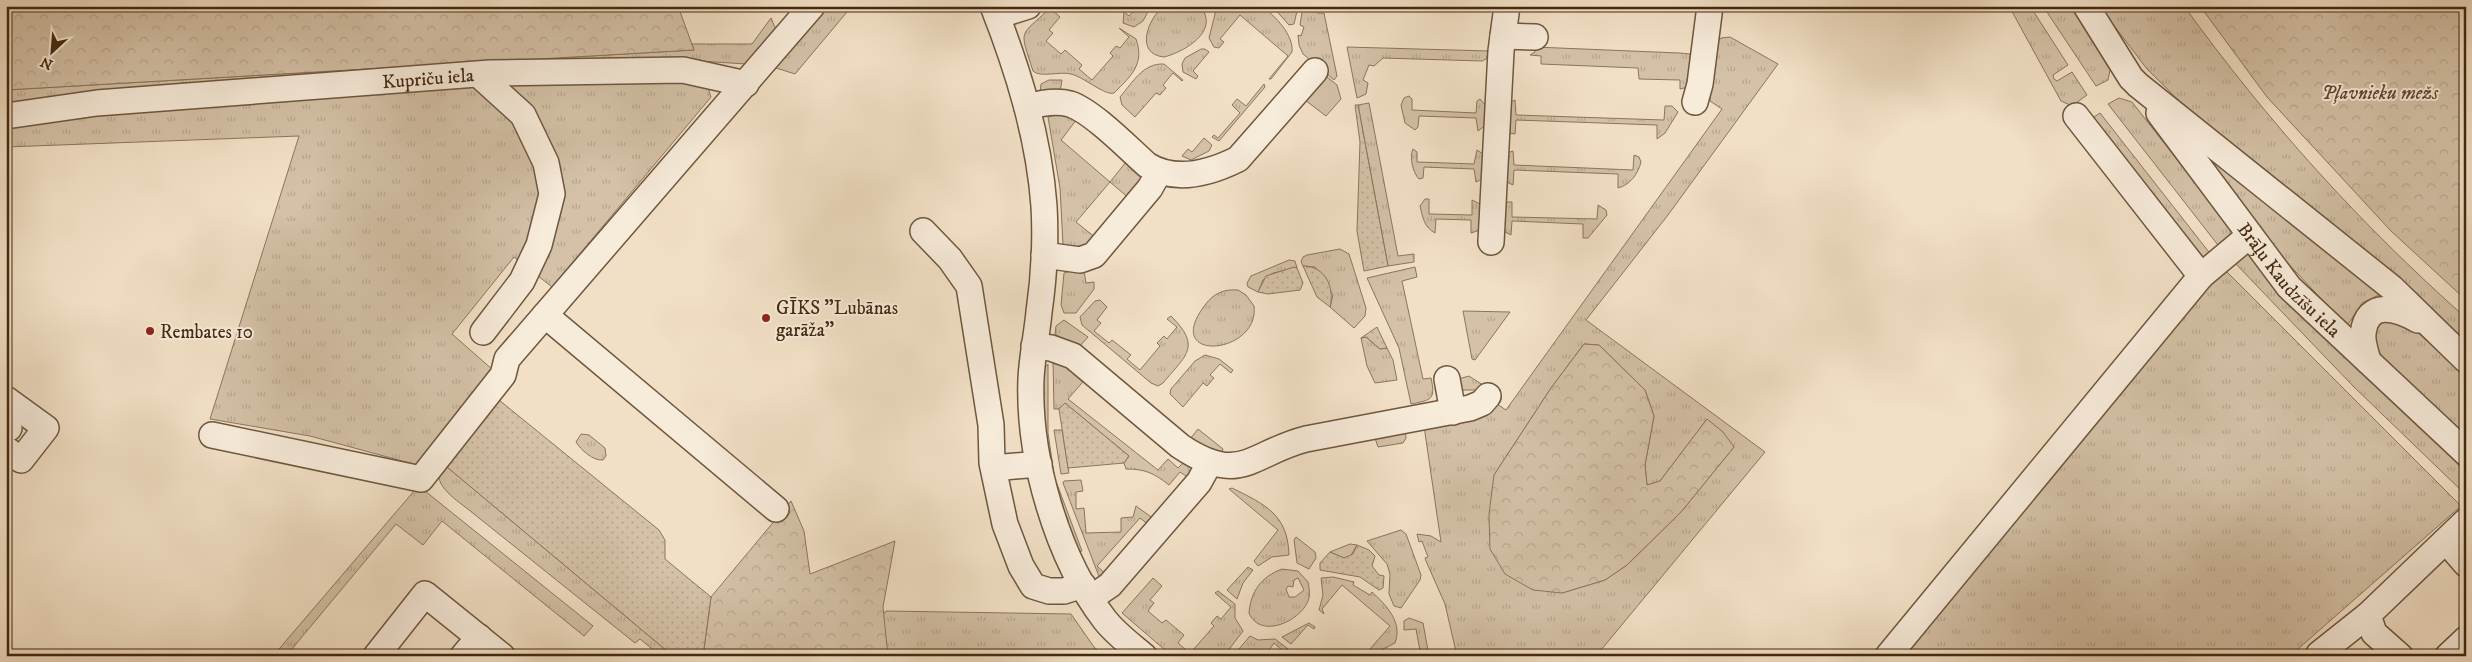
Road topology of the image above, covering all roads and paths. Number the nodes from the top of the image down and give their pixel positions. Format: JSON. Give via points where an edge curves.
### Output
{"nodes":[{"id":1,"x":812,"y":6,"type":"edge"},
{"id":2,"x":1028,"y":6,"type":"edge"},
{"id":3,"x":1507,"y":6,"type":"edge"},
{"id":4,"x":2086,"y":6,"type":"edge"},
{"id":5,"x":995,"y":11,"type":"edge"},
{"id":6,"x":1707,"y":29,"type":"edge"},
{"id":7,"x":1503,"y":36,"type":"junction"},
{"id":8,"x":1535,"y":37,"type":"dead end"},
{"id":9,"x":1315,"y":71,"type":"dead end"},
{"id":10,"x":480,"y":75,"type":"junction"},
{"id":11,"x":746,"y":84,"type":"junction"},
{"id":12,"x":2138,"y":85,"type":"junction"},
{"id":13,"x":1695,"y":102,"type":"dead end"},
{"id":14,"x":1027,"y":107,"type":"junction"},
{"id":15,"x":6,"y":116,"type":"edge"},
{"id":16,"x":2076,"y":116,"type":"dead end"},
{"id":17,"x":1159,"y":172,"type":"junction"},
{"id":18,"x":923,"y":231,"type":"dead end"},
{"id":19,"x":2250,"y":235,"type":"junction"},
{"id":20,"x":1491,"y":242,"type":"dead end"},
{"id":21,"x":1044,"y":255,"type":"junction"},
{"id":22,"x":2200,"y":276,"type":"junction"},
{"id":23,"x":545,"y":315,"type":"junction"},
{"id":24,"x":2427,"y":324,"type":"junction"},
{"id":25,"x":483,"y":332,"type":"dead end"},
{"id":26,"x":1034,"y":346,"type":"junction"},
{"id":27,"x":2466,"y":360,"type":"edge"},
{"id":28,"x":2368,"y":361,"type":"junction"},
{"id":29,"x":1447,"y":379,"type":"dead end"},
{"id":30,"x":1488,"y":396,"type":"dead end"},
{"id":31,"x":6,"y":399,"type":"edge"},
{"id":32,"x":1453,"y":412,"type":"junction"},
{"id":33,"x":7,"y":434,"type":"edge"},
{"id":34,"x":212,"y":435,"type":"dead end"},
{"id":35,"x":2466,"y":453,"type":"edge"},
{"id":36,"x":1210,"y":462,"type":"junction"},
{"id":37,"x":1039,"y":464,"type":"junction"},
{"id":38,"x":1004,"y":467,"type":"dead end"},
{"id":39,"x":776,"y":509,"type":"dead end"},
{"id":40,"x":2466,"y":521,"type":"edge"},
{"id":41,"x":2446,"y":541,"type":"junction"},
{"id":42,"x":2466,"y":564,"type":"edge"},
{"id":43,"x":1087,"y":592,"type":"junction"},
{"id":44,"x":2368,"y":615,"type":"junction"},
{"id":45,"x":479,"y":637,"type":"junction"},
{"id":46,"x":2466,"y":639,"type":"edge"},
{"id":47,"x":2318,"y":654,"type":"dead end"},
{"id":48,"x":376,"y":656,"type":"edge"},
{"id":49,"x":463,"y":656,"type":"edge"},
{"id":50,"x":502,"y":656,"type":"edge"},
{"id":51,"x":1144,"y":656,"type":"edge"},
{"id":52,"x":1888,"y":656,"type":"edge"},
{"id":53,"x":2400,"y":656,"type":"edge"},
{"id":54,"x":2448,"y":656,"type":"edge"}],
"edges":[{"from":1,"to":11,"type":"street"},
{"from":2,"to":5,"type":"street"},
{"from":3,"to":7,"type":"street"},
{"from":4,"to":12,"type":"street","name":"Brāļu Kaudzīšu iela","via":[[2130,78]]},
{"from":5,"to":14,"type":"street"},
{"from":6,"to":13,"type":"street"},
{"from":7,"to":8,"type":"street"},
{"from":7,"to":20,"type":"street"},
{"from":9,"to":17,"type":"street","via":[[1238,159],[1200,172],[1170,176]]},
{"from":10,"to":11,"type":"street","name":"Kupriču iela","via":[[683,70]]},
{"from":10,"to":15,"type":"street","name":"Kupriču iela","via":[[97,102]]},
{"from":10,"to":25,"type":"street","via":[[523,115],[546,163],[552,194],[539,245],[522,280]]},
{"from":11,"to":23,"type":"street"},
{"from":12,"to":19,"type":"street","name":"Brāļu Kaudzīšu iela"},
{"from":12,"to":24,"type":"street","name":"Brāļu Kaudzīšu iela","via":[[2386,284]]},
{"from":14,"to":17,"type":"street","via":[[1056,102],[1083,110]]},
{"from":14,"to":21,"type":"street","via":[[1044,207]]},
{"from":16,"to":22,"type":"street"},
{"from":17,"to":21,"type":"street","via":[[1150,188],[1094,255],[1080,260]]},
{"from":18,"to":43,"type":"street","via":[[950,259],[969,286],[991,425],[992,463],[1004,524],[1021,566],[1033,586],[1049,591]]},
{"from":19,"to":22,"type":"street"},
{"from":19,"to":28,"type":"street","name":"Brāļu Kaudzīšu iela","via":[[2289,287]]},
{"from":21,"to":26,"type":"street"},
{"from":22,"to":52,"type":"street"},
{"from":23,"to":34,"type":"street","via":[[516,363],[421,479]]},
{"from":23,"to":39,"type":"street"},
{"from":24,"to":27,"type":"street","name":"Brāļu Kaudzīšu iela"},
{"from":24,"to":28,"type":"street","via":[[2399,310],[2387,308],[2377,311],[2369,318],[2363,334]]},
{"from":26,"to":36,"type":"street","via":[[1073,356],[1180,446]]},
{"from":26,"to":37,"type":"street","via":[[1032,407]]},
{"from":28,"to":35,"type":"street","name":"Brāļu Kaudzīšu iela"},
{"from":29,"to":32,"type":"street"},
{"from":30,"to":32,"type":"street","via":[[1482,403]]},
{"from":31,"to":33,"type":"street","via":[[46,428],[21,460]]},
{"from":32,"to":36,"type":"street","via":[[1306,439],[1282,446],[1251,463]]},
{"from":36,"to":43,"type":"street","via":[[1199,482],[1110,585]]},
{"from":37,"to":38,"type":"street"},
{"from":37,"to":43,"type":"street","via":[[1058,531]]},
{"from":40,"to":41,"type":"street"},
{"from":41,"to":42,"type":"street"},
{"from":41,"to":44,"type":"street"},
{"from":43,"to":51,"type":"street","via":[[1110,626]]},
{"from":44,"to":47,"type":"street"},
{"from":44,"to":53,"type":"street","via":[[2374,633]]},
{"from":45,"to":48,"type":"street","via":[[425,594]]},
{"from":45,"to":49,"type":"street"},
{"from":45,"to":50,"type":"street"},
{"from":46,"to":54,"type":"street"}]}
